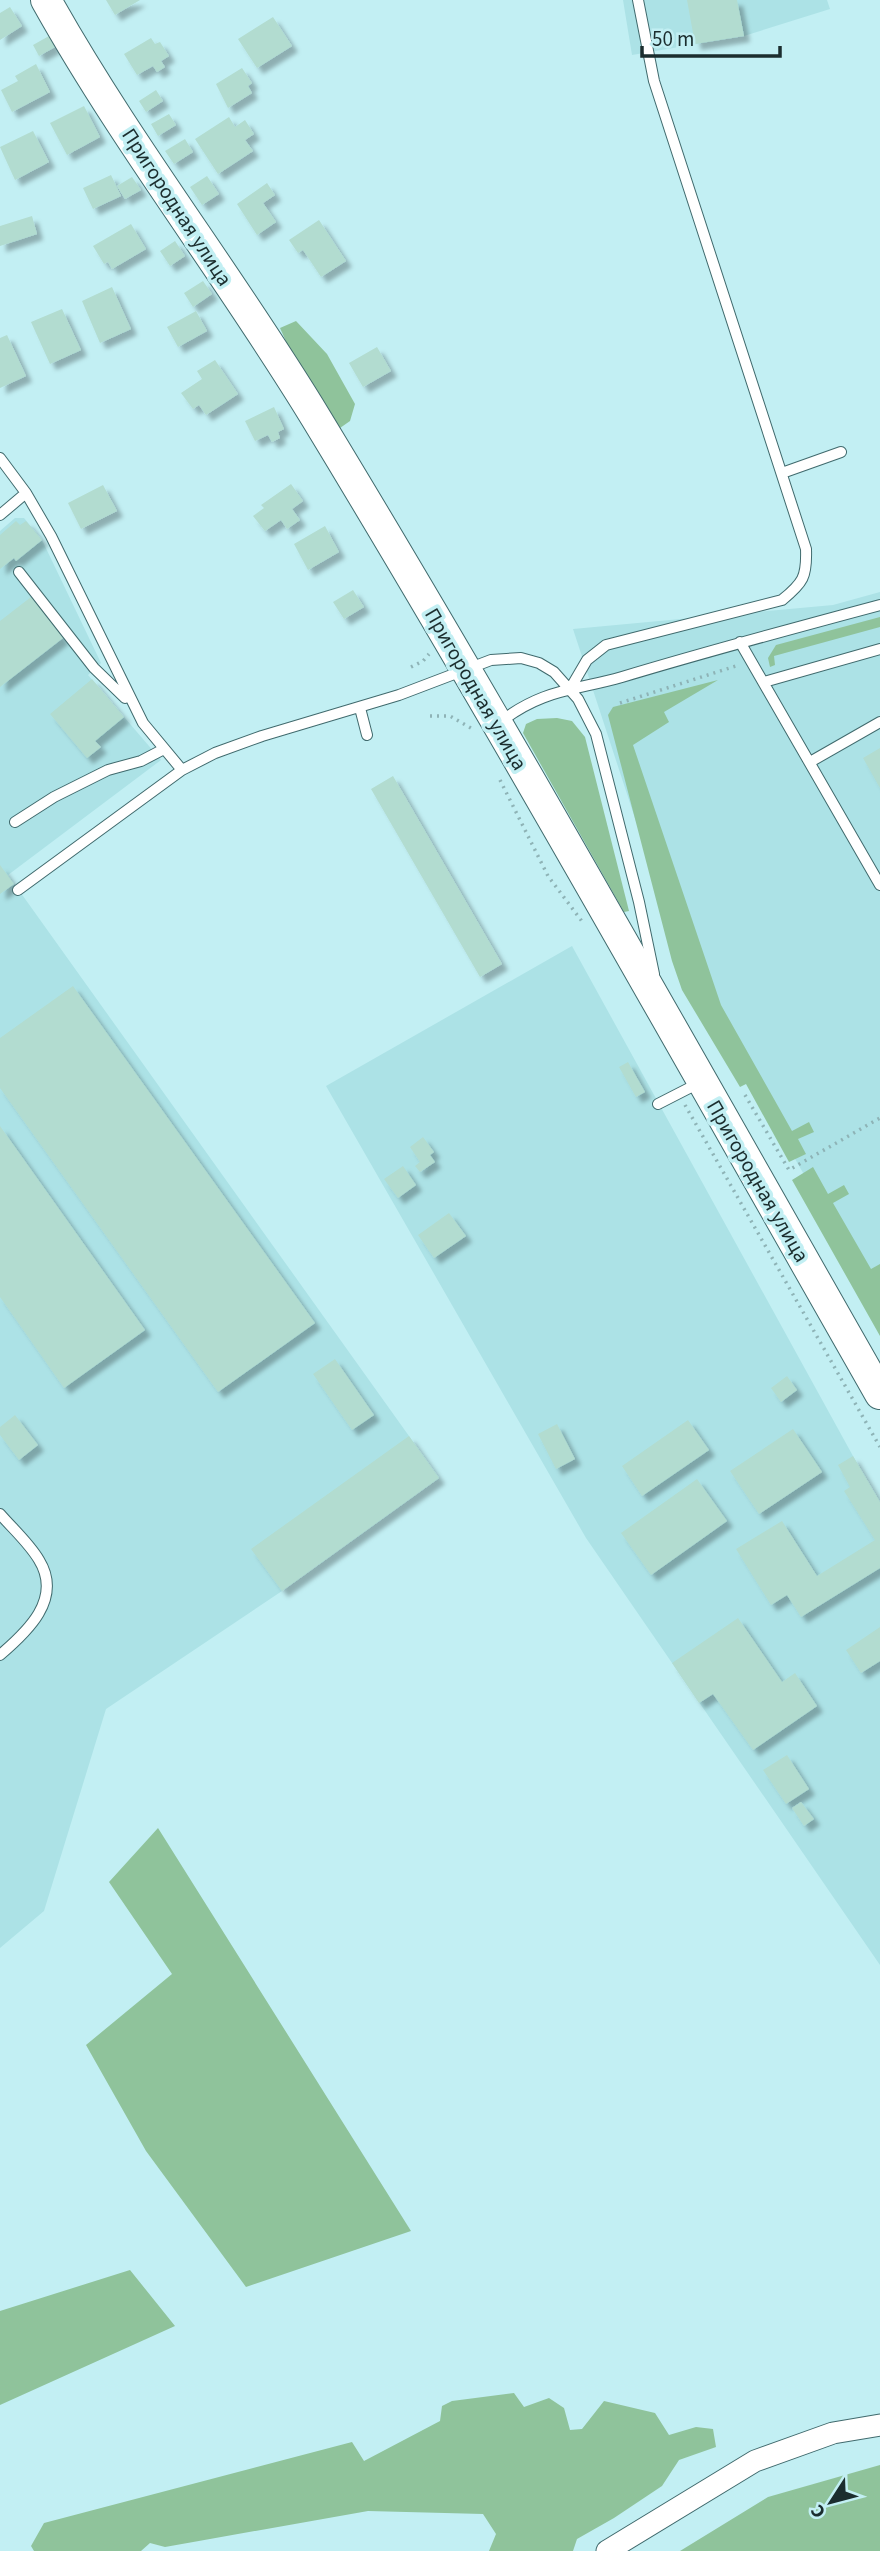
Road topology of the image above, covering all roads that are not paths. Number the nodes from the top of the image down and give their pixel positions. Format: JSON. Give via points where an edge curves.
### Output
{"nodes":[{"id":1,"x":46,"y":0,"type":"edge"},
{"id":2,"x":638,"y":0,"type":"edge"},
{"id":3,"x":841,"y":452,"type":"dead end"},
{"id":4,"x":0,"y":458,"type":"edge"},
{"id":5,"x":782,"y":473,"type":"junction"},
{"id":6,"x":26,"y":493,"type":"junction"},
{"id":7,"x":0,"y":515,"type":"edge"},
{"id":8,"x":19,"y":572,"type":"dead end"},
{"id":9,"x":880,"y":605,"type":"edge"},
{"id":10,"x":740,"y":642,"type":"junction"},
{"id":11,"x":880,"y":649,"type":"edge"},
{"id":12,"x":465,"y":669,"type":"junction"},
{"id":13,"x":764,"y":682,"type":"junction"},
{"id":14,"x":570,"y":689,"type":"junction"},
{"id":15,"x":131,"y":703,"type":"junction"},
{"id":16,"x":360,"y":708,"type":"junction"},
{"id":17,"x":880,"y":722,"type":"edge"},
{"id":18,"x":487,"y":730,"type":"junction"},
{"id":19,"x":367,"y":735,"type":"dead end"},
{"id":20,"x":164,"y":749,"type":"junction"},
{"id":21,"x":810,"y":762,"type":"junction"},
{"id":22,"x":182,"y":770,"type":"junction"},
{"id":23,"x":15,"y":822,"type":"dead end"},
{"id":24,"x":880,"y":886,"type":"edge"},
{"id":25,"x":18,"y":890,"type":"dead end"},
{"id":26,"x":662,"y":1014,"type":"junction"},
{"id":27,"x":690,"y":1087,"type":"junction"},
{"id":28,"x":658,"y":1104,"type":"dead end"},
{"id":29,"x":878,"y":1387,"type":"edge"},
{"id":30,"x":0,"y":1514,"type":"edge"},
{"id":31,"x":0,"y":1655,"type":"edge"},
{"id":32,"x":880,"y":2425,"type":"edge"},
{"id":33,"x":607,"y":2551,"type":"edge"}],
"edges":[{"from":1,"to":12,"type":"street","name":"Пригородная улица","via":[[160,184],[286,367]]},
{"from":2,"to":5,"type":"lane","via":[[654,80]]},
{"from":3,"to":5,"type":"lane"},
{"from":4,"to":6,"type":"lane"},
{"from":5,"to":14,"type":"lane","via":[[806,549],[807,569],[800,585],[782,600],[606,645],[587,660]]},
{"from":6,"to":7,"type":"lane"},
{"from":6,"to":15,"type":"lane"},
{"from":8,"to":15,"type":"lane","via":[[94,668]]},
{"from":9,"to":10,"type":"lane"},
{"from":10,"to":13,"type":"lane"},
{"from":10,"to":14,"type":"lane"},
{"from":11,"to":13,"type":"lane"},
{"from":12,"to":14,"type":"lane","via":[[491,660],[521,658],[554,672]]},
{"from":12,"to":16,"type":"lane"},
{"from":12,"to":18,"type":"street","name":"Пригородная улица"},
{"from":13,"to":21,"type":"lane"},
{"from":14,"to":18,"type":"lane","via":[[517,708]]},
{"from":14,"to":26,"type":"lane","via":[[596,734]]},
{"from":15,"to":20,"type":"lane"},
{"from":16,"to":19,"type":"lane"},
{"from":16,"to":22,"type":"lane","via":[[262,736]]},
{"from":17,"to":21,"type":"lane"},
{"from":18,"to":26,"type":"street","name":"Пригородная улица"},
{"from":20,"to":22,"type":"lane"},
{"from":20,"to":23,"type":"lane","via":[[65,791]]},
{"from":21,"to":24,"type":"lane"},
{"from":22,"to":25,"type":"lane"},
{"from":26,"to":27,"type":"street","name":"Пригородная улица"},
{"from":27,"to":28,"type":"lane"},
{"from":27,"to":29,"type":"street","name":"Пригородная улица"},
{"from":30,"to":31,"type":"lane","via":[[38,1558],[47,1583],[37,1619]]},
{"from":32,"to":33,"type":"street","via":[[833,2433],[755,2461]]}]}
